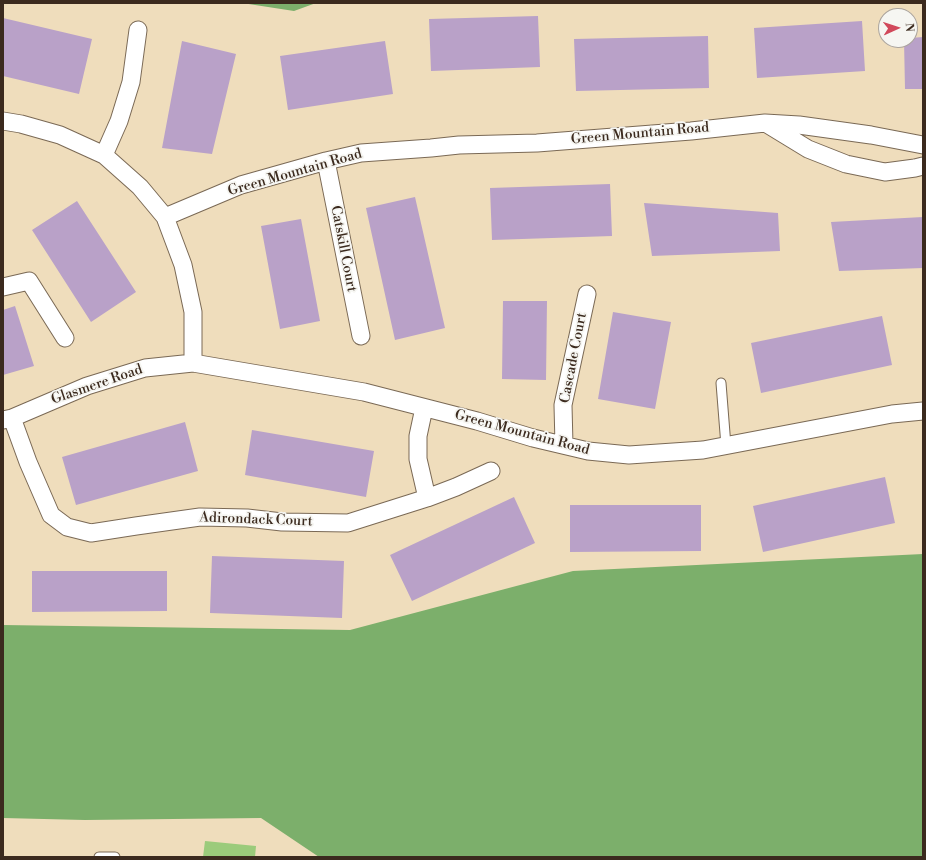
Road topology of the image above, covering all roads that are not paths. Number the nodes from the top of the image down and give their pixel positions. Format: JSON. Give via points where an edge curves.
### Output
{"nodes":[{"id":1,"x":138,"y":30,"type":"dead end"},
{"id":2,"x":3,"y":121,"type":"edge"},
{"id":3,"x":765,"y":123,"type":"junction"},
{"id":4,"x":923,"y":145,"type":"edge"},
{"id":5,"x":104,"y":155,"type":"junction"},
{"id":6,"x":326,"y":161,"type":"junction"},
{"id":7,"x":923,"y":166,"type":"edge"},
{"id":8,"x":165,"y":217,"type":"junction"},
{"id":9,"x":3,"y":287,"type":"edge"},
{"id":10,"x":587,"y":294,"type":"dead end"},
{"id":11,"x":361,"y":336,"type":"dead end"},
{"id":12,"x":65,"y":338,"type":"dead end"},
{"id":13,"x":194,"y":363,"type":"junction"},
{"id":14,"x":721,"y":383,"type":"dead end"},
{"id":15,"x":424,"y":408,"type":"junction"},
{"id":16,"x":923,"y":411,"type":"edge"},
{"id":17,"x":7,"y":419,"type":"edge"},
{"id":18,"x":564,"y":445,"type":"junction"},
{"id":19,"x":726,"y":446,"type":"junction"},
{"id":20,"x":491,"y":471,"type":"dead end"},
{"id":21,"x":427,"y":498,"type":"junction"},
{"id":22,"x":99,"y":857,"type":"edge"},
{"id":23,"x":115,"y":857,"type":"edge"}],
"edges":[{"from":1,"to":5,"type":"street","via":[[131,82],[119,121]]},
{"from":2,"to":5,"type":"street","via":[[60,135]]},
{"from":3,"to":4,"type":"street","name":"Green Mountain Road","via":[[871,135]]},
{"from":3,"to":6,"type":"street","name":"Green Mountain Road","via":[[537,143],[459,145],[361,153]]},
{"from":3,"to":7,"type":"street","via":[[808,149],[846,164],[885,172]]},
{"from":5,"to":8,"type":"street","via":[[140,187]]},
{"from":6,"to":8,"type":"street","name":"Green Mountain Road","via":[[241,185]]},
{"from":6,"to":11,"type":"street","name":"Catskill Court"},
{"from":8,"to":13,"type":"street","via":[[184,265],[193,312]]},
{"from":9,"to":12,"type":"street","via":[[29,281]]},
{"from":10,"to":18,"type":"street","name":"Cascade Court","via":[[563,405]]},
{"from":13,"to":15,"type":"street","name":"Green Mountain Road","via":[[364,392]]},
{"from":13,"to":17,"type":"street","name":"Glasmere Road","via":[[145,368],[87,386]]},
{"from":14,"to":19,"type":"lane"},
{"from":15,"to":18,"type":"street","name":"Green Mountain Road"},
{"from":15,"to":21,"type":"street","via":[[418,436],[418,459]]},
{"from":16,"to":19,"type":"street","name":"Green Mountain Road","via":[[892,414]]},
{"from":17,"to":21,"type":"street","name":"Adirondack Court","via":[[51,515],[67,527],[91,533],[200,517],[348,523]]},
{"from":18,"to":19,"type":"street","name":"Green Mountain Road","via":[[588,451],[629,455]]},
{"from":20,"to":21,"type":"street","name":"Adirondack Court"},
{"from":22,"to":23,"type":"lane"}]}
